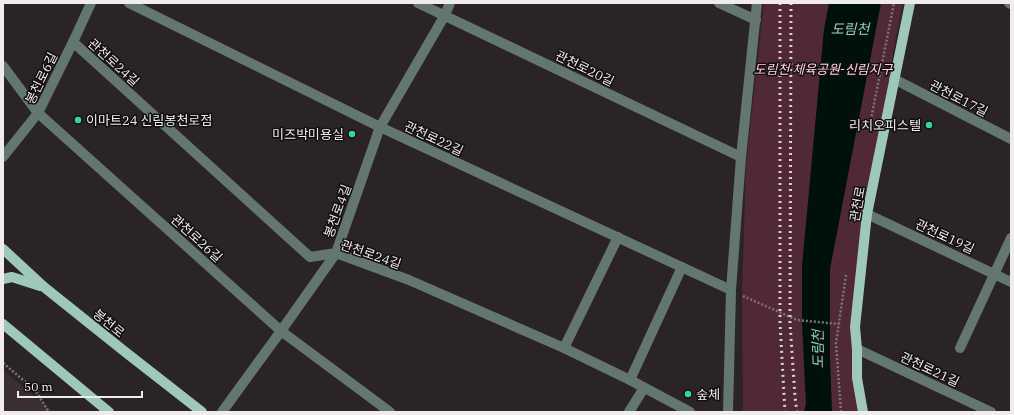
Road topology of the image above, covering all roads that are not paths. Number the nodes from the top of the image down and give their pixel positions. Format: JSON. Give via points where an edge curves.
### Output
{"nodes":[{"id":1,"x":91,"y":3,"type":"edge"},
{"id":2,"x":130,"y":3,"type":"edge"},
{"id":3,"x":418,"y":3,"type":"edge"},
{"id":4,"x":450,"y":3,"type":"edge"},
{"id":5,"x":719,"y":3,"type":"edge"},
{"id":6,"x":757,"y":3,"type":"edge"},
{"id":7,"x":910,"y":3,"type":"edge"},
{"id":8,"x":445,"y":15,"type":"junction"},
{"id":9,"x":756,"y":20,"type":"junction"},
{"id":10,"x":73,"y":42,"type":"junction"},
{"id":11,"x":3,"y":66,"type":"edge"},
{"id":12,"x":894,"y":79,"type":"junction"},
{"id":13,"x":38,"y":113,"type":"junction"},
{"id":14,"x":380,"y":127,"type":"junction"},
{"id":15,"x":1011,"y":139,"type":"edge"},
{"id":16,"x":3,"y":157,"type":"edge"},
{"id":17,"x":741,"y":157,"type":"junction"},
{"id":18,"x":867,"y":214,"type":"junction"},
{"id":19,"x":618,"y":237,"type":"junction"},
{"id":20,"x":1011,"y":238,"type":"edge"},
{"id":21,"x":3,"y":249,"type":"edge"},
{"id":22,"x":336,"y":253,"type":"junction"},
{"id":23,"x":682,"y":267,"type":"junction"},
{"id":24,"x":994,"y":274,"type":"junction"},
{"id":25,"x":3,"y":279,"type":"edge"},
{"id":26,"x":1011,"y":282,"type":"edge"},
{"id":27,"x":44,"y":287,"type":"junction"},
{"id":28,"x":731,"y":290,"type":"junction"},
{"id":29,"x":3,"y":317,"type":"edge"},
{"id":30,"x":3,"y":324,"type":"edge"},
{"id":31,"x":281,"y":331,"type":"junction"},
{"id":32,"x":14,"y":334,"type":"junction"},
{"id":33,"x":564,"y":348,"type":"junction"},
{"id":34,"x":960,"y":348,"type":"dead end"},
{"id":35,"x":857,"y":349,"type":"junction"},
{"id":36,"x":630,"y":380,"type":"junction"},
{"id":37,"x":644,"y":388,"type":"junction"},
{"id":38,"x":672,"y":408,"type":"edge"},
{"id":39,"x":104,"y":411,"type":"edge"},
{"id":40,"x":202,"y":412,"type":"edge"},
{"id":41,"x":222,"y":412,"type":"edge"},
{"id":42,"x":390,"y":412,"type":"edge"},
{"id":43,"x":629,"y":412,"type":"edge"},
{"id":44,"x":690,"y":412,"type":"edge"},
{"id":45,"x":728,"y":412,"type":"edge"},
{"id":46,"x":863,"y":412,"type":"edge"},
{"id":47,"x":991,"y":412,"type":"edge"}],
"edges":[{"from":1,"to":10,"type":"street","name":"봉천로6길"},
{"from":2,"to":14,"type":"street","name":"관천로22길"},
{"from":3,"to":8,"type":"street","name":"관천로20길"},
{"from":4,"to":8,"type":"street","name":"봉천로4길"},
{"from":5,"to":9,"type":"street"},
{"from":6,"to":9,"type":"street"},
{"from":7,"to":12,"type":"main road","name":"관천로"},
{"from":8,"to":14,"type":"street","name":"봉천로4길"},
{"from":8,"to":17,"type":"street","name":"관천로20길"},
{"from":9,"to":17,"type":"street"},
{"from":10,"to":13,"type":"street","name":"봉천로6길"},
{"from":10,"to":22,"type":"street","name":"관천로24길","via":[[310,257]]},
{"from":11,"to":13,"type":"street","name":"관천로26길"},
{"from":12,"to":15,"type":"street","name":"관천로17길"},
{"from":12,"to":18,"type":"main road","name":"관천로"},
{"from":13,"to":16,"type":"street","name":"봉천로6길"},
{"from":13,"to":31,"type":"street","name":"관천로26길"},
{"from":14,"to":19,"type":"street","name":"관천로22길"},
{"from":14,"to":22,"type":"street","name":"봉천로4길"},
{"from":17,"to":28,"type":"street"},
{"from":18,"to":24,"type":"street","name":"관천로19길"},
{"from":18,"to":35,"type":"main road","name":"관천로","via":[[855,327]]},
{"from":19,"to":23,"type":"street","name":"관천로22길"},
{"from":19,"to":33,"type":"street"},
{"from":20,"to":24,"type":"street"},
{"from":21,"to":27,"type":"main road","name":"봉천로"},
{"from":22,"to":31,"type":"street","name":"봉천로4길"},
{"from":22,"to":33,"type":"street","name":"관천로24길","via":[[409,280]]},
{"from":23,"to":28,"type":"street","name":"관천로22길"},
{"from":23,"to":36,"type":"street"},
{"from":24,"to":26,"type":"street","name":"관천로19길"},
{"from":24,"to":34,"type":"street"},
{"from":25,"to":27,"type":"main road","via":[[12,277]]},
{"from":27,"to":40,"type":"main road","name":"봉천로"},
{"from":28,"to":45,"type":"street"},
{"from":29,"to":32,"type":"main road"},
{"from":30,"to":32,"type":"main road"},
{"from":31,"to":41,"type":"street","name":"봉천로4길"},
{"from":31,"to":42,"type":"street","name":"관천로26길"},
{"from":32,"to":39,"type":"main road"},
{"from":33,"to":36,"type":"street","name":"관천로24길"},
{"from":35,"to":46,"type":"main road","name":"관천로","via":[[857,378]]},
{"from":35,"to":47,"type":"street","name":"관천로21길"},
{"from":36,"to":37,"type":"street","name":"관천로24길"},
{"from":37,"to":38,"type":"street","name":"관천로24길"},
{"from":37,"to":43,"type":"street"},
{"from":38,"to":44,"type":"street","name":"관천로24길"}]}
